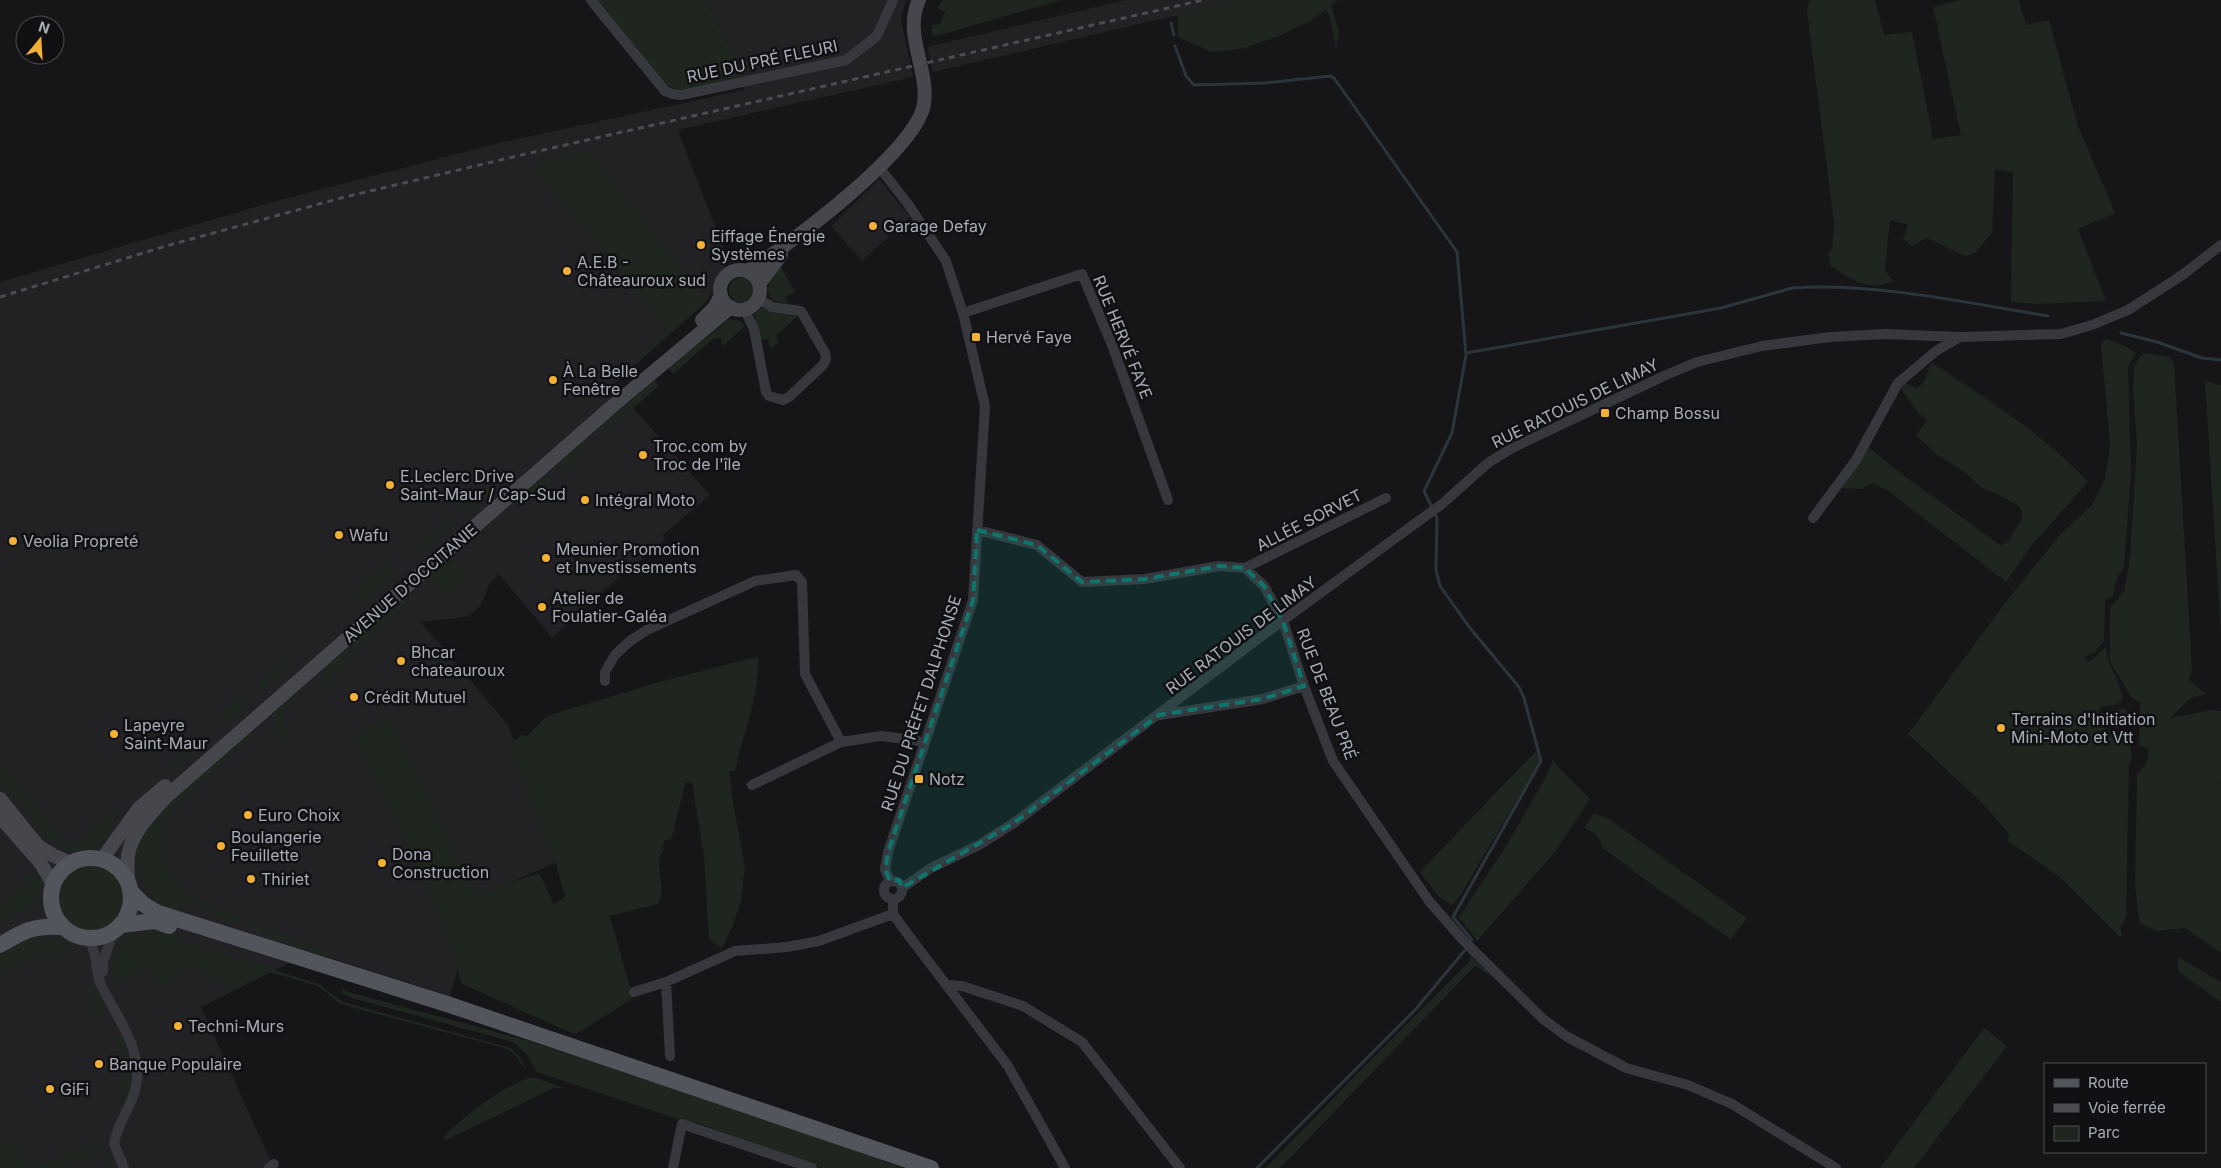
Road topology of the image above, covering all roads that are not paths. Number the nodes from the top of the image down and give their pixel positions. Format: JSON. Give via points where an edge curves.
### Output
{"nodes":[{"id":1,"x":591,"y":0,"type":"edge"},
{"id":2,"x":893,"y":0,"type":"edge"},
{"id":3,"x":920,"y":0,"type":"edge"},
{"id":4,"x":880,"y":167,"type":"junction"},
{"id":5,"x":791,"y":243,"type":"junction"},
{"id":6,"x":2221,"y":245,"type":"edge"},
{"id":7,"x":747,"y":271,"type":"junction"},
{"id":8,"x":758,"y":291,"type":"junction"},
{"id":9,"x":721,"y":295,"type":"junction"},
{"id":10,"x":738,"y":308,"type":"junction"},
{"id":11,"x":964,"y":313,"type":"junction"},
{"id":12,"x":1961,"y":336,"type":"junction"},
{"id":13,"x":1386,"y":498,"type":"dead end"},
{"id":14,"x":1168,"y":500,"type":"dead end"},
{"id":15,"x":1813,"y":518,"type":"dead end"},
{"id":16,"x":977,"y":530,"type":"junction"},
{"id":17,"x":1246,"y":568,"type":"junction"},
{"id":18,"x":1283,"y":621,"type":"junction"},
{"id":19,"x":605,"y":681,"type":"dead end"},
{"id":20,"x":1304,"y":686,"type":"junction"},
{"id":21,"x":1159,"y":715,"type":"junction"},
{"id":22,"x":841,"y":742,"type":"junction"},
{"id":23,"x":925,"y":744,"type":"junction"},
{"id":24,"x":752,"y":785,"type":"dead end"},
{"id":25,"x":0,"y":799,"type":"edge"},
{"id":26,"x":0,"y":817,"type":"edge"},
{"id":27,"x":102,"y":859,"type":"junction"},
{"id":28,"x":71,"y":863,"type":"junction"},
{"id":29,"x":890,"y":881,"type":"junction"},
{"id":30,"x":53,"y":884,"type":"junction"},
{"id":31,"x":129,"y":887,"type":"junction"},
{"id":32,"x":902,"y":888,"type":"junction"},
{"id":33,"x":893,"y":899,"type":"junction"},
{"id":34,"x":51,"y":902,"type":"junction"},
{"id":35,"x":893,"y":914,"type":"junction"},
{"id":36,"x":64,"y":927,"type":"junction"},
{"id":37,"x":117,"y":928,"type":"junction"},
{"id":38,"x":0,"y":933,"type":"edge"},
{"id":39,"x":88,"y":938,"type":"junction"},
{"id":40,"x":0,"y":945,"type":"edge"},
{"id":41,"x":666,"y":982,"type":"junction"},
{"id":42,"x":947,"y":985,"type":"junction"},
{"id":43,"x":105,"y":990,"type":"junction"},
{"id":44,"x":634,"y":992,"type":"dead end"},
{"id":45,"x":464,"y":1012,"type":"junction"},
{"id":46,"x":670,"y":1056,"type":"dead end"},
{"id":47,"x":124,"y":1168,"type":"edge"},
{"id":48,"x":672,"y":1168,"type":"edge"},
{"id":49,"x":812,"y":1168,"type":"edge"},
{"id":50,"x":931,"y":1168,"type":"edge"},
{"id":51,"x":1064,"y":1168,"type":"edge"},
{"id":52,"x":1180,"y":1168,"type":"edge"},
{"id":53,"x":1836,"y":1168,"type":"edge"}],
"edges":[{"from":1,"to":2,"type":"street","name":"RUE DU PRÉ FLEURI","via":[[665,90],[680,94],[846,60],[878,36]]},
{"from":3,"to":4,"type":"main road","name":"AVENUE D'OCCITANIE","via":[[914,29],[923,74],[924,106],[914,129]]},
{"from":4,"to":5,"type":"main road","name":"AVENUE D'OCCITANIE"},
{"from":4,"to":11,"type":"street","name":"RUE DU PRÉFET DALPHONSE","via":[[946,261]]},
{"from":5,"to":7,"type":"main road","name":"AVENUE D'OCCITANIE"},
{"from":5,"to":8,"type":"main road","name":"AVENUE D'OCCITANIE"},
{"from":6,"to":12,"type":"street","name":"RUE RATOUIS DE LIMAY","via":[[2128,310],[2092,326],[2061,334]]},
{"from":7,"to":8,"type":"main road","via":[[752,274]]},
{"from":7,"to":9,"type":"main road","name":"AVENUE D'OCCITANIE","via":[[733,271],[726,276],[721,284]]},
{"from":8,"to":10,"type":"main road","name":"AVENUE D'OCCITANIE","via":[[752,305]]},
{"from":8,"to":10,"type":"street","via":[[772,307],[801,311],[825,352],[823,365],[789,397],[783,400],[768,396],[754,329]]},
{"from":9,"to":10,"type":"main road","via":[[726,304]]},
{"from":9,"to":27,"type":"main road","name":"AVENUE D'OCCITANIE","via":[[710,312],[684,336],[139,808]]},
{"from":10,"to":31,"type":"main road","name":"AVENUE D'OCCITANIE","via":[[707,326],[609,409],[167,796],[149,814],[131,845],[128,853]]},
{"from":11,"to":14,"type":"street","name":"RUE HERVÉ FAYE","via":[[1082,274],[1112,345]]},
{"from":11,"to":16,"type":"street","name":"RUE DU PRÉFET DALPHONSE","via":[[984,406]]},
{"from":12,"to":15,"type":"street","via":[[1936,351],[1898,383],[1856,460]]},
{"from":12,"to":18,"type":"street","name":"RUE RATOUIS DE LIMAY","via":[[1885,334],[1762,346],[1697,362],[1666,375],[1512,448],[1488,463],[1442,504]]},
{"from":13,"to":17,"type":"street","name":"ALLÉE SORVET"},
{"from":16,"to":17,"type":"street","via":[[1037,545],[1082,582],[1145,579],[1219,566]]},
{"from":16,"to":23,"type":"street","name":"RUE DU PRÉFET DALPHONSE","via":[[973,600]]},
{"from":17,"to":18,"type":"street","name":"RUE DE BEAU PRÉ","via":[[1264,586]]},
{"from":18,"to":20,"type":"street","name":"RUE DE BEAU PRÉ"},
{"from":18,"to":21,"type":"street","name":"RUE RATOUIS DE LIMAY"},
{"from":19,"to":22,"type":"street","via":[[608,663],[630,641],[690,610],[761,580],[791,575],[800,578],[805,674]]},
{"from":20,"to":21,"type":"street","via":[[1263,700]]},
{"from":20,"to":53,"type":"street","name":"RUE DE BEAU PRÉ","via":[[1333,761],[1430,901],[1462,939],[1536,1012],[1566,1036],[1626,1068],[1688,1084],[1732,1104]]},
{"from":21,"to":32,"type":"street","name":"RUE RATOUIS DE LIMAY","via":[[1014,823],[979,845],[931,868]]},
{"from":22,"to":23,"type":"street","via":[[881,736]]},
{"from":22,"to":24,"type":"street"},
{"from":23,"to":29,"type":"street","name":"RUE DU PRÉFET DALPHONSE","via":[[888,852],[885,869]]},
{"from":25,"to":28,"type":"main road","via":[[38,846]]},
{"from":26,"to":30,"type":"main road","via":[[40,862]]},
{"from":27,"to":28,"type":"main road","via":[[88,858]]},
{"from":27,"to":31,"type":"main road","via":[[116,867]]},
{"from":28,"to":30,"type":"main road","via":[[59,873]]},
{"from":29,"to":32,"type":"street","via":[[896,881]]},
{"from":29,"to":33,"type":"street","via":[[883,890]]},
{"from":30,"to":34,"type":"main road"},
{"from":31,"to":37,"type":"main road","via":[[129,909]]},
{"from":31,"to":45,"type":"main road","via":[[143,904],[158,912]]},
{"from":32,"to":33,"type":"street","via":[[901,895]]},
{"from":33,"to":35,"type":"street"},
{"from":34,"to":36,"type":"main road","via":[[55,916]]},
{"from":34,"to":38,"type":"main road","via":[[35,915]]},
{"from":35,"to":41,"type":"street","via":[[820,941],[735,951]]},
{"from":35,"to":42,"type":"street"},
{"from":36,"to":39,"type":"main road"},
{"from":36,"to":40,"type":"main road","via":[[41,925]]},
{"from":37,"to":39,"type":"main road"},
{"from":37,"to":43,"type":"street","via":[[103,962]]},
{"from":37,"to":45,"type":"main road","via":[[155,921],[447,1010]]},
{"from":39,"to":43,"type":"street"},
{"from":41,"to":44,"type":"street"},
{"from":41,"to":46,"type":"street"},
{"from":42,"to":51,"type":"street","via":[[1008,1066]]},
{"from":42,"to":52,"type":"street","via":[[962,986],[1023,1006],[1082,1042]]},
{"from":43,"to":47,"type":"street","via":[[133,1050],[137,1069],[136,1087],[114,1144]]},
{"from":45,"to":50,"type":"main road"},
{"from":48,"to":49,"type":"street","via":[[682,1124]]}]}
